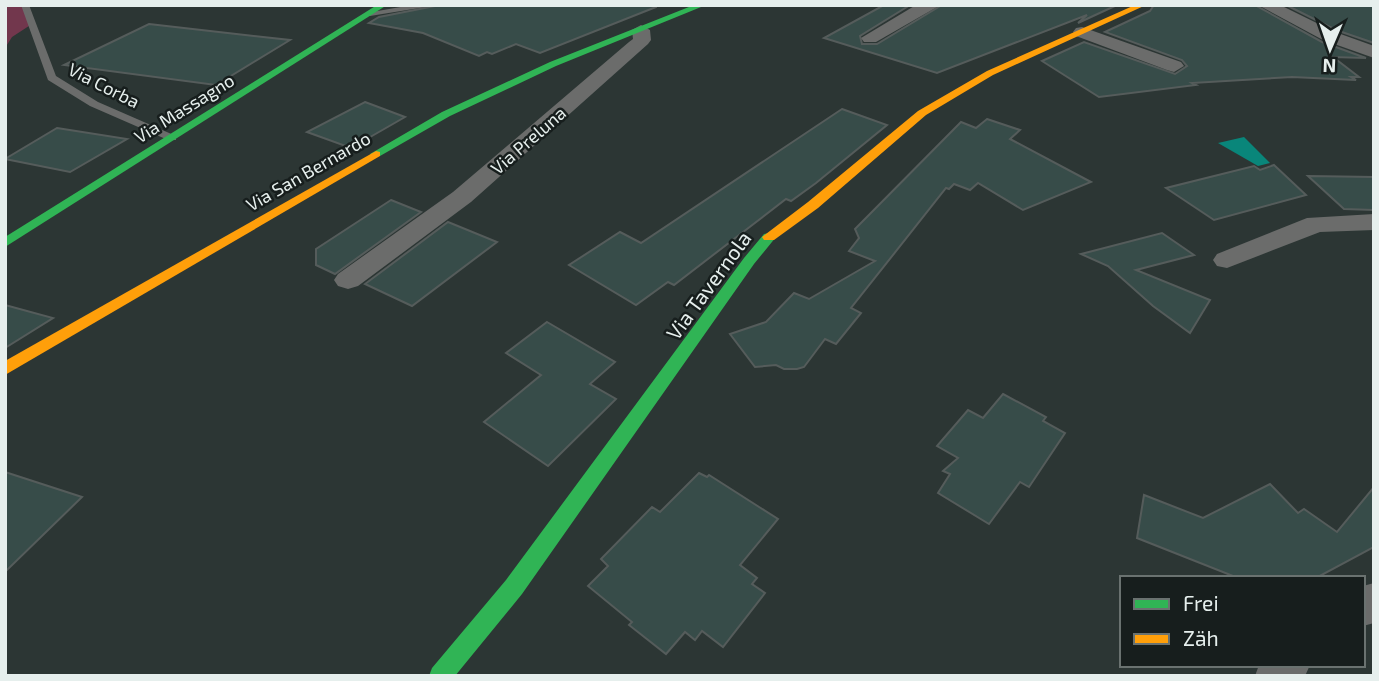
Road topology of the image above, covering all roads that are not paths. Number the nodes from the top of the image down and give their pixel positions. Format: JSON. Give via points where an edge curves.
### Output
{"nodes":[{"id":1,"x":25,"y":5,"type":"edge"},
{"id":2,"x":435,"y":5,"type":"edge"},
{"id":3,"x":702,"y":5,"type":"edge"},
{"id":4,"x":924,"y":5,"type":"edge"},
{"id":5,"x":1142,"y":5,"type":"edge"},
{"id":6,"x":1266,"y":5,"type":"edge"},
{"id":7,"x":377,"y":9,"type":"edge"},
{"id":8,"x":641,"y":30,"type":"junction"},
{"id":9,"x":1082,"y":32,"type":"junction"},
{"id":10,"x":870,"y":38,"type":"dead end"},
{"id":11,"x":1374,"y":52,"type":"edge"},
{"id":12,"x":1174,"y":66,"type":"dead end"},
{"id":13,"x":172,"y":138,"type":"junction"},
{"id":14,"x":1374,"y":222,"type":"edge"},
{"id":15,"x":5,"y":243,"type":"edge"},
{"id":16,"x":1227,"y":260,"type":"dead end"},
{"id":17,"x":348,"y":280,"type":"dead end"},
{"id":18,"x":5,"y":369,"type":"edge"},
{"id":19,"x":440,"y":676,"type":"edge"}],
"edges":[{"from":1,"to":13,"type":"lane","name":"Via Corba","via":[[52,78],[94,104]]},
{"from":2,"to":7,"type":"lane","via":[[395,12]]},
{"from":3,"to":8,"type":"street"},
{"from":4,"to":10,"type":"street","via":[[929,6]]},
{"from":5,"to":9,"type":"street","name":"Via Tavernola"},
{"from":6,"to":11,"type":"street"},
{"from":7,"to":13,"type":"street","name":"Via Massagno"},
{"from":8,"to":17,"type":"street","name":"Via Preluna","via":[[642,40],[636,47],[462,197]]},
{"from":8,"to":18,"type":"street","name":"Via San Bernardo","via":[[446,114]]},
{"from":9,"to":12,"type":"street"},
{"from":9,"to":19,"type":"street","name":"Via Tavernola","via":[[990,73],[922,113],[771,235],[514,587]]},
{"from":13,"to":15,"type":"street","name":"Via Massagno"},
{"from":14,"to":16,"type":"street","via":[[1316,225]]}]}
